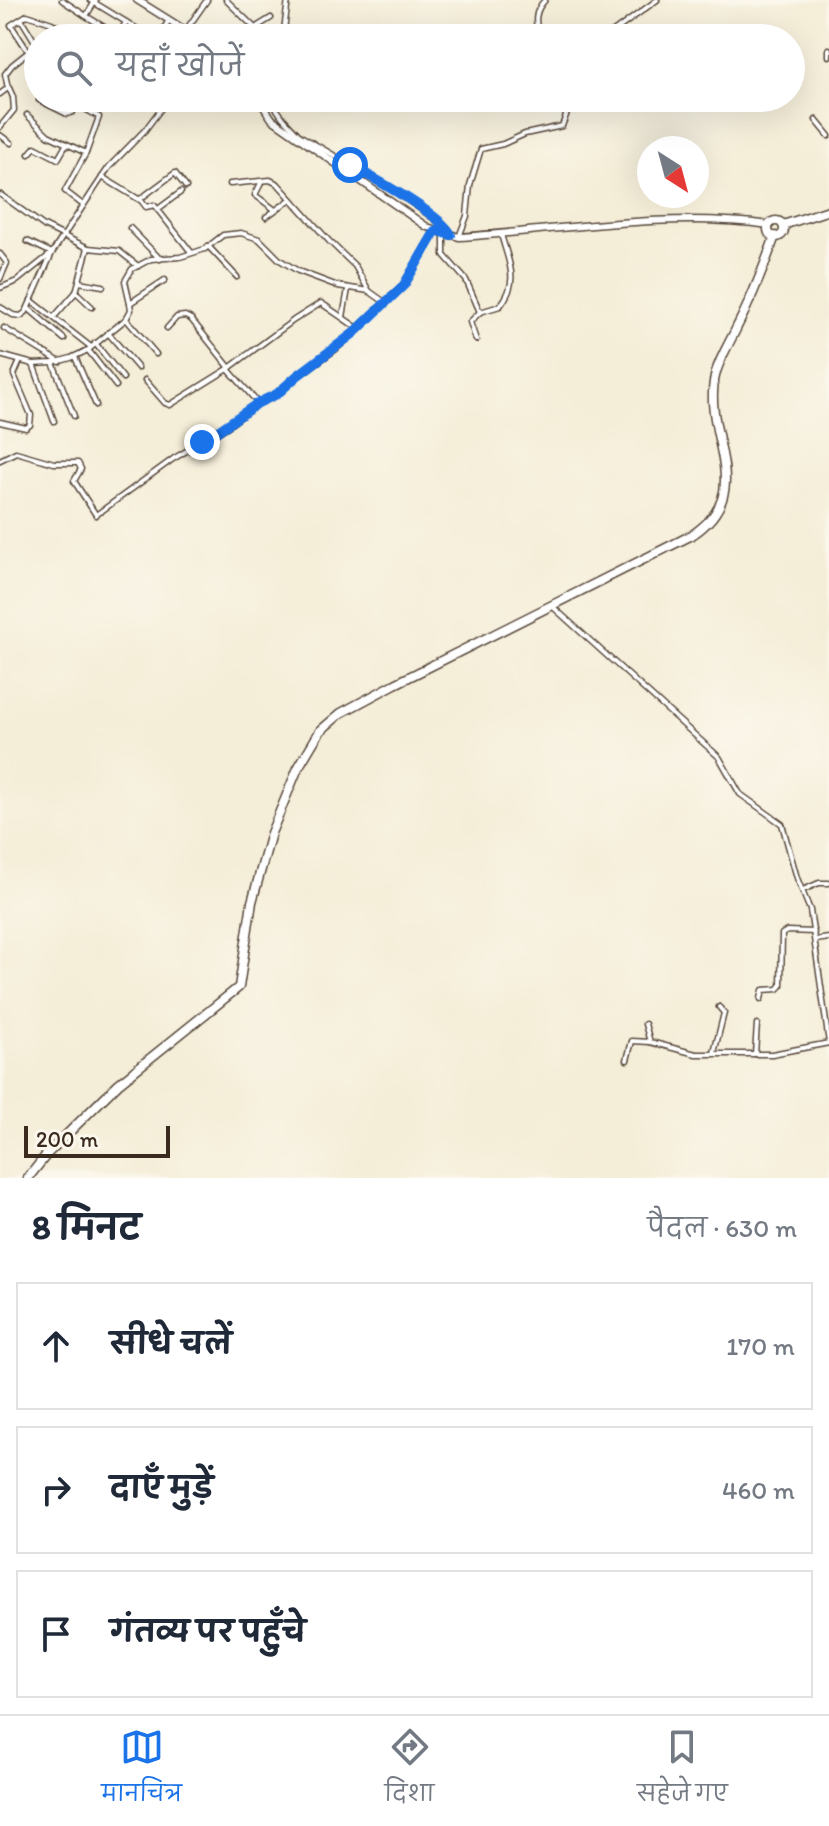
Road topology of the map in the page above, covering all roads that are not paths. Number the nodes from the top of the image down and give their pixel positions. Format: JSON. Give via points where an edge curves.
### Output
{"nodes":[{"id":1,"x":62,"y":0,"type":"edge"},
{"id":2,"x":137,"y":0,"type":"edge"},
{"id":3,"x":207,"y":0,"type":"edge"},
{"id":4,"x":226,"y":0,"type":"edge"},
{"id":5,"x":288,"y":0,"type":"edge"},
{"id":6,"x":545,"y":0,"type":"edge"},
{"id":7,"x":657,"y":0,"type":"edge"},
{"id":8,"x":93,"y":1,"type":"edge"},
{"id":9,"x":86,"y":16,"type":"junction"},
{"id":10,"x":271,"y":18,"type":"dead end"},
{"id":11,"x":21,"y":19,"type":"junction"},
{"id":12,"x":169,"y":20,"type":"junction"},
{"id":13,"x":126,"y":22,"type":"joint"},
{"id":14,"x":24,"y":24,"type":"edge"},
{"id":15,"x":51,"y":24,"type":"edge"},
{"id":16,"x":99,"y":24,"type":"edge"},
{"id":17,"x":130,"y":24,"type":"edge"},
{"id":18,"x":166,"y":24,"type":"edge"},
{"id":19,"x":174,"y":24,"type":"edge"},
{"id":20,"x":194,"y":24,"type":"edge"},
{"id":21,"x":251,"y":24,"type":"edge"},
{"id":22,"x":261,"y":24,"type":"edge"},
{"id":23,"x":285,"y":24,"type":"edge"},
{"id":24,"x":536,"y":24,"type":"edge"},
{"id":25,"x":624,"y":24,"type":"edge"},
{"id":26,"x":24,"y":45,"type":"edge"},
{"id":27,"x":829,"y":49,"type":"edge"},
{"id":28,"x":24,"y":55,"type":"edge"},
{"id":29,"x":829,"y":56,"type":"edge"},
{"id":30,"x":8,"y":88,"type":"junction"},
{"id":31,"x":0,"y":94,"type":"edge"},
{"id":32,"x":90,"y":112,"type":"edge"},
{"id":33,"x":158,"y":112,"type":"edge"},
{"id":34,"x":267,"y":112,"type":"edge"},
{"id":35,"x":279,"y":112,"type":"edge"},
{"id":36,"x":566,"y":112,"type":"edge"},
{"id":37,"x":27,"y":115,"type":"dead end"},
{"id":38,"x":816,"y":120,"type":"dead end"},
{"id":39,"x":0,"y":127,"type":"edge"},
{"id":40,"x":0,"y":135,"type":"edge"},
{"id":41,"x":829,"y":136,"type":"edge"},
{"id":42,"x":11,"y":143,"type":"dead end"},
{"id":43,"x":66,"y":145,"type":"junction"},
{"id":44,"x":86,"y":153,"type":"junction"},
{"id":45,"x":29,"y":154,"type":"dead end"},
{"id":46,"x":102,"y":177,"type":"junction"},
{"id":47,"x":262,"y":182,"type":"junction"},
{"id":48,"x":230,"y":184,"type":"dead end"},
{"id":49,"x":186,"y":187,"type":"dead end"},
{"id":50,"x":181,"y":192,"type":"dead end"},
{"id":51,"x":0,"y":196,"type":"edge"},
{"id":52,"x":291,"y":199,"type":"junction"},
{"id":53,"x":140,"y":200,"type":"junction"},
{"id":54,"x":83,"y":205,"type":"junction"},
{"id":55,"x":158,"y":209,"type":"junction"},
{"id":56,"x":274,"y":209,"type":"junction"},
{"id":57,"x":829,"y":210,"type":"edge"},
{"id":58,"x":266,"y":217,"type":"dead end"},
{"id":59,"x":770,"y":225,"type":"junction"},
{"id":60,"x":783,"y":225,"type":"junction"},
{"id":61,"x":130,"y":228,"type":"dead end"},
{"id":62,"x":448,"y":233,"type":"junction"},
{"id":63,"x":501,"y":234,"type":"junction"},
{"id":64,"x":62,"y":236,"type":"junction"},
{"id":65,"x":775,"y":236,"type":"junction"},
{"id":66,"x":27,"y":241,"type":"dead end"},
{"id":67,"x":208,"y":246,"type":"junction"},
{"id":68,"x":88,"y":248,"type":"junction"},
{"id":69,"x":191,"y":252,"type":"junction"},
{"id":70,"x":52,"y":253,"type":"junction"},
{"id":71,"x":0,"y":254,"type":"edge"},
{"id":72,"x":160,"y":259,"type":"junction"},
{"id":73,"x":138,"y":266,"type":"junction"},
{"id":74,"x":237,"y":277,"type":"dead end"},
{"id":75,"x":0,"y":279,"type":"edge"},
{"id":76,"x":165,"y":280,"type":"dead end"},
{"id":77,"x":79,"y":282,"type":"junction"},
{"id":78,"x":103,"y":286,"type":"dead end"},
{"id":79,"x":0,"y":288,"type":"edge"},
{"id":80,"x":348,"y":288,"type":"junction"},
{"id":81,"x":369,"y":291,"type":"junction"},
{"id":82,"x":76,"y":292,"type":"junction"},
{"id":83,"x":31,"y":300,"type":"junction"},
{"id":84,"x":130,"y":303,"type":"junction"},
{"id":85,"x":386,"y":303,"type":"junction"},
{"id":86,"x":0,"y":307,"type":"edge"},
{"id":87,"x":92,"y":307,"type":"dead end"},
{"id":88,"x":28,"y":308,"type":"junction"},
{"id":89,"x":480,"y":312,"type":"junction"},
{"id":90,"x":54,"y":317,"type":"junction"},
{"id":91,"x":343,"y":317,"type":"junction"},
{"id":92,"x":126,"y":319,"type":"junction"},
{"id":93,"x":4,"y":328,"type":"dead end"},
{"id":94,"x":167,"y":328,"type":"dead end"},
{"id":95,"x":359,"y":329,"type":"junction"},
{"id":96,"x":108,"y":333,"type":"junction"},
{"id":97,"x":64,"y":339,"type":"dead end"},
{"id":98,"x":476,"y":340,"type":"dead end"},
{"id":99,"x":91,"y":347,"type":"junction"},
{"id":100,"x":156,"y":354,"type":"dead end"},
{"id":101,"x":0,"y":355,"type":"edge"},
{"id":102,"x":75,"y":357,"type":"junction"},
{"id":103,"x":20,"y":361,"type":"junction"},
{"id":104,"x":60,"y":362,"type":"junction"},
{"id":105,"x":53,"y":363,"type":"junction"},
{"id":106,"x":33,"y":364,"type":"junction"},
{"id":107,"x":138,"y":368,"type":"dead end"},
{"id":108,"x":229,"y":368,"type":"junction"},
{"id":109,"x":123,"y":378,"type":"dead end"},
{"id":110,"x":145,"y":380,"type":"dead end"},
{"id":111,"x":116,"y":386,"type":"dead end"},
{"id":112,"x":258,"y":403,"type":"junction"},
{"id":113,"x":96,"y":405,"type":"dead end"},
{"id":114,"x":74,"y":416,"type":"dead end"},
{"id":115,"x":54,"y":421,"type":"dead end"},
{"id":116,"x":0,"y":422,"type":"edge"},
{"id":117,"x":0,"y":460,"type":"edge"},
{"id":118,"x":551,"y":605,"type":"junction"},
{"id":119,"x":829,"y":883,"type":"edge"},
{"id":120,"x":803,"y":890,"type":"junction"},
{"id":121,"x":814,"y":932,"type":"junction"},
{"id":122,"x":829,"y":938,"type":"edge"},
{"id":123,"x":815,"y":940,"type":"junction"},
{"id":124,"x":761,"y":999,"type":"dead end"},
{"id":125,"x":719,"y":1007,"type":"dead end"},
{"id":126,"x":645,"y":1024,"type":"dead end"},
{"id":127,"x":757,"y":1024,"type":"dead end"},
{"id":128,"x":650,"y":1042,"type":"junction"},
{"id":129,"x":829,"y":1043,"type":"edge"},
{"id":130,"x":714,"y":1053,"type":"junction"},
{"id":131,"x":755,"y":1054,"type":"junction"},
{"id":132,"x":627,"y":1060,"type":"dead end"},
{"id":133,"x":28,"y":1178,"type":"edge"}],
"edges":[{"from":1,"to":9,"type":"street"},
{"from":2,"to":12,"type":"main road"},
{"from":3,"to":20,"type":"street"},
{"from":4,"to":21,"type":"street"},
{"from":5,"to":23,"type":"street"},
{"from":6,"to":24,"type":"street"},
{"from":7,"to":25,"type":"street"},
{"from":8,"to":9,"type":"street"},
{"from":8,"to":13,"type":"street"},
{"from":9,"to":16,"type":"street"},
{"from":10,"to":22,"type":"street"},
{"from":11,"to":14,"type":"street"},
{"from":11,"to":15,"type":"street","via":[[27,15]]},
{"from":11,"to":26,"type":"street","via":[[11,25]]},
{"from":12,"to":18,"type":"street"},
{"from":12,"to":19,"type":"main road"},
{"from":13,"to":17,"type":"street"},
{"from":27,"to":29,"type":"street"},
{"from":28,"to":30,"type":"street","via":[[5,74]]},
{"from":30,"to":31,"type":"street"},
{"from":30,"to":39,"type":"street","via":[[14,110]]},
{"from":32,"to":44,"type":"street","via":[[99,117]]},
{"from":33,"to":46,"type":"street"},
{"from":34,"to":62,"type":"main road","via":[[427,227]]},
{"from":35,"to":62,"type":"street","via":[[299,135],[404,197]]},
{"from":36,"to":62,"type":"street","via":[[562,126],[479,151],[467,216]]},
{"from":37,"to":43,"type":"street"},
{"from":38,"to":41,"type":"street"},
{"from":40,"to":42,"type":"street"},
{"from":43,"to":44,"type":"street"},
{"from":43,"to":45,"type":"street","via":[[56,162],[35,147]]},
{"from":44,"to":54,"type":"street","via":[[65,191]]},
{"from":46,"to":53,"type":"street"},
{"from":46,"to":54,"type":"street"},
{"from":47,"to":48,"type":"street"},
{"from":47,"to":52,"type":"street","via":[[276,182]]},
{"from":47,"to":56,"type":"street","via":[[255,195]]},
{"from":49,"to":53,"type":"street","via":[[175,173]]},
{"from":50,"to":55,"type":"street"},
{"from":51,"to":64,"type":"street"},
{"from":52,"to":56,"type":"street"},
{"from":52,"to":81,"type":"street","via":[[355,266]]},
{"from":53,"to":55,"type":"street","via":[[145,207],[154,204]]},
{"from":54,"to":64,"type":"street"},
{"from":55,"to":69,"type":"street"},
{"from":56,"to":58,"type":"street"},
{"from":57,"to":60,"type":"highway"},
{"from":59,"to":60,"type":"highway"},
{"from":59,"to":63,"type":"main road","via":[[669,218]]},
{"from":59,"to":65,"type":"highway"},
{"from":60,"to":65,"type":"highway","via":[[782,234]]},
{"from":61,"to":72,"type":"street"},
{"from":62,"to":63,"type":"main road"},
{"from":62,"to":85,"type":"street"},
{"from":62,"to":89,"type":"street","via":[[443,253],[466,280]]},
{"from":63,"to":89,"type":"street","via":[[512,284],[500,306]]},
{"from":64,"to":68,"type":"street"},
{"from":64,"to":70,"type":"street"},
{"from":65,"to":118,"type":"highway","via":[[714,383],[725,488],[718,513],[692,535]]},
{"from":66,"to":70,"type":"street"},
{"from":67,"to":69,"type":"street"},
{"from":67,"to":74,"type":"street"},
{"from":67,"to":80,"type":"street","via":[[223,235],[249,234],[298,271]]},
{"from":68,"to":73,"type":"street","via":[[119,251]]},
{"from":68,"to":77,"type":"street"},
{"from":69,"to":72,"type":"street"},
{"from":70,"to":79,"type":"street"},
{"from":70,"to":83,"type":"street"},
{"from":71,"to":75,"type":"street","via":[[7,263]]},
{"from":72,"to":73,"type":"street"},
{"from":73,"to":84,"type":"street","via":[[125,281]]},
{"from":76,"to":84,"type":"street"},
{"from":77,"to":78,"type":"street"},
{"from":77,"to":82,"type":"street"},
{"from":80,"to":81,"type":"street"},
{"from":80,"to":91,"type":"street"},
{"from":81,"to":85,"type":"street"},
{"from":82,"to":87,"type":"street"},
{"from":82,"to":90,"type":"street"},
{"from":83,"to":88,"type":"street"},
{"from":83,"to":90,"type":"street"},
{"from":84,"to":92,"type":"street"},
{"from":85,"to":95,"type":"street"},
{"from":86,"to":88,"type":"street","via":[[21,316]]},
{"from":88,"to":97,"type":"street"},
{"from":89,"to":98,"type":"street","via":[[470,322]]},
{"from":90,"to":99,"type":"street"},
{"from":91,"to":95,"type":"street"},
{"from":91,"to":108,"type":"street","via":[[318,303]]},
{"from":92,"to":96,"type":"street"},
{"from":92,"to":100,"type":"street"},
{"from":93,"to":104,"type":"street"},
{"from":94,"to":108,"type":"street","via":[[177,317],[191,319]]},
{"from":95,"to":112,"type":"street"},
{"from":96,"to":99,"type":"street"},
{"from":96,"to":107,"type":"street"},
{"from":99,"to":102,"type":"street"},
{"from":99,"to":109,"type":"street"},
{"from":99,"to":111,"type":"street"},
{"from":101,"to":103,"type":"street"},
{"from":102,"to":104,"type":"street"},
{"from":102,"to":113,"type":"street"},
{"from":103,"to":106,"type":"street"},
{"from":103,"to":116,"type":"street","via":[[14,375],[31,415],[30,425]]},
{"from":104,"to":105,"type":"street"},
{"from":105,"to":106,"type":"street"},
{"from":105,"to":114,"type":"street"},
{"from":106,"to":115,"type":"street"},
{"from":108,"to":110,"type":"street","via":[[170,405]]},
{"from":108,"to":112,"type":"street"},
{"from":112,"to":117,"type":"street","via":[[96,515],[74,481],[80,464],[16,452]]},
{"from":118,"to":120,"type":"street","via":[[715,753],[740,794],[782,824]]},
{"from":118,"to":133,"type":"highway","via":[[353,706],[320,731],[271,833],[252,902],[239,987],[118,1084]]},
{"from":119,"to":120,"type":"street"},
{"from":120,"to":121,"type":"street"},
{"from":121,"to":123,"type":"street"},
{"from":121,"to":124,"type":"street","via":[[782,934],[781,986],[763,990]]},
{"from":122,"to":123,"type":"street"},
{"from":123,"to":129,"type":"street"},
{"from":125,"to":130,"type":"street","via":[[724,1013]]},
{"from":126,"to":128,"type":"street"},
{"from":127,"to":131,"type":"street"},
{"from":128,"to":130,"type":"street","via":[[679,1052]]},
{"from":128,"to":132,"type":"street","via":[[632,1041]]},
{"from":129,"to":131,"type":"street"},
{"from":130,"to":131,"type":"street"}]}
